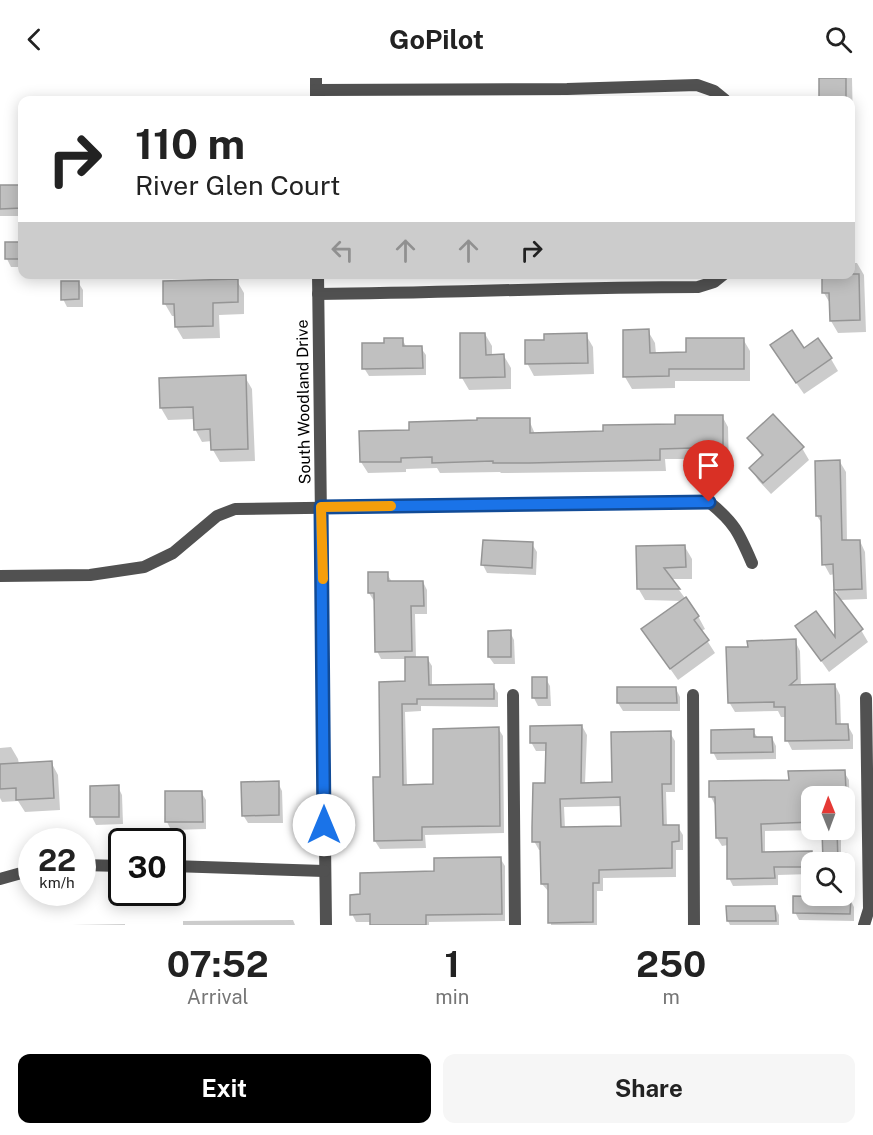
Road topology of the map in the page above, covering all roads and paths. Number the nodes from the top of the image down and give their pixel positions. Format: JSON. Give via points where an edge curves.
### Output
{"nodes":[{"id":1,"x":316,"y":90,"type":"edge"},
{"id":2,"x":720,"y":96,"type":"edge"},
{"id":3,"x":318,"y":279,"type":"edge"},
{"id":4,"x":718,"y":279,"type":"edge"},
{"id":5,"x":318,"y":294,"type":"junction"},
{"id":6,"x":321,"y":507,"type":"junction"},
{"id":7,"x":752,"y":563,"type":"dead end"},
{"id":8,"x":0,"y":576,"type":"edge"},
{"id":9,"x":513,"y":695,"type":"dead end"},
{"id":10,"x":693,"y":695,"type":"dead end"},
{"id":11,"x":866,"y":698,"type":"dead end"},
{"id":12,"x":869,"y":737,"type":"edge"},
{"id":13,"x":186,"y":866,"type":"edge"},
{"id":14,"x":324,"y":871,"type":"junction"},
{"id":15,"x":18,"y":874,"type":"edge"},
{"id":16,"x":0,"y":879,"type":"edge"},
{"id":17,"x":326,"y":925,"type":"edge"},
{"id":18,"x":515,"y":925,"type":"edge"},
{"id":19,"x":694,"y":925,"type":"edge"},
{"id":20,"x":864,"y":925,"type":"edge"}],
"edges":[{"from":1,"to":2,"type":"street","via":[[697,85]]},
{"from":3,"to":5,"type":"street","name":"South Woodland Drive"},
{"from":4,"to":5,"type":"street","via":[[698,286]]},
{"from":5,"to":6,"type":"street","name":"South Woodland Drive"},
{"from":6,"to":7,"type":"street","via":[[709,502],[737,529]]},
{"from":6,"to":8,"type":"street","via":[[235,509],[217,516],[173,552],[144,567],[90,575]]},
{"from":6,"to":14,"type":"street","name":"South Woodland Drive"},
{"from":9,"to":18,"type":"street"},
{"from":10,"to":19,"type":"street"},
{"from":11,"to":12,"type":"street"},
{"from":12,"to":20,"type":"street","via":[[869,909]]},
{"from":13,"to":14,"type":"street"},
{"from":14,"to":17,"type":"street","name":"South Woodland Drive"},
{"from":15,"to":16,"type":"street"}]}
